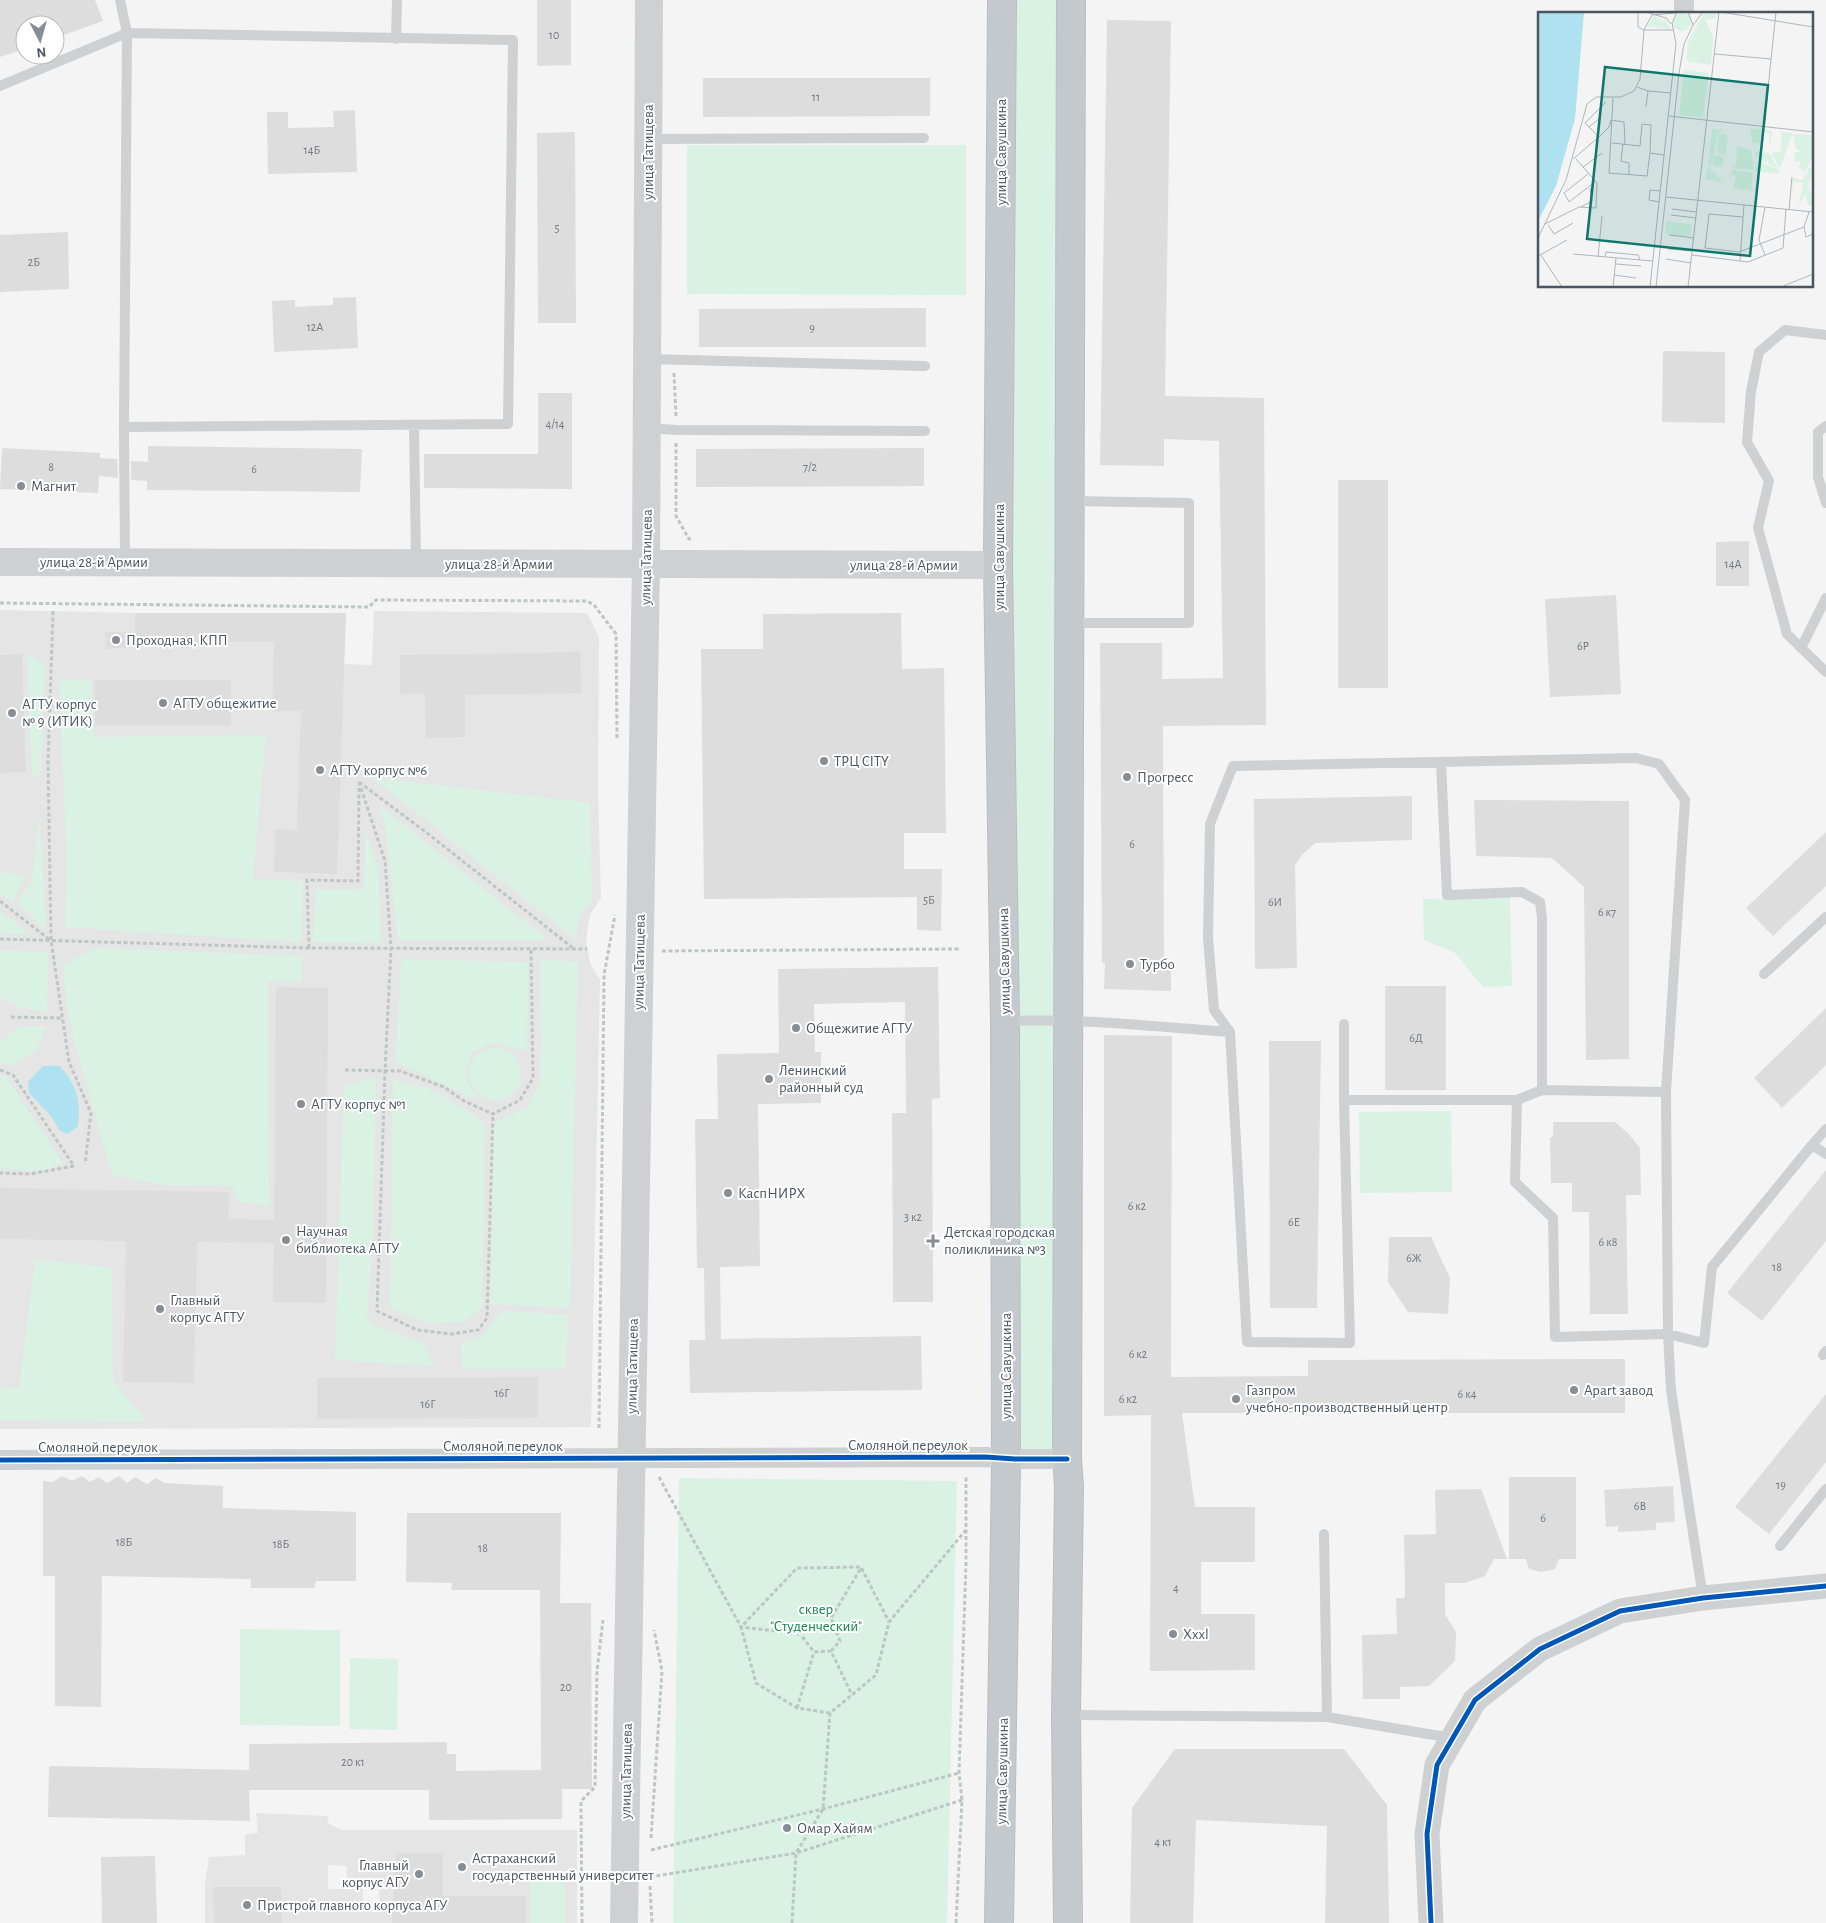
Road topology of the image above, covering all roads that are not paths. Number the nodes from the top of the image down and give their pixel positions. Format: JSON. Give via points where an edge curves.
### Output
{"nodes":[{"id":1,"x":120,"y":0,"type":"edge"},
{"id":2,"x":397,"y":0,"type":"edge"},
{"id":3,"x":649,"y":0,"type":"edge"},
{"id":4,"x":1002,"y":0,"type":"edge"},
{"id":5,"x":1071,"y":0,"type":"edge"},
{"id":6,"x":127,"y":33,"type":"junction"},
{"id":7,"x":396,"y":39,"type":"junction"},
{"id":8,"x":0,"y":86,"type":"edge"},
{"id":9,"x":924,"y":138,"type":"dead end"},
{"id":10,"x":648,"y":139,"type":"junction"},
{"id":11,"x":1826,"y":335,"type":"edge"},
{"id":12,"x":647,"y":359,"type":"junction"},
{"id":13,"x":924,"y":366,"type":"dead end"},
{"id":14,"x":414,"y":426,"type":"junction"},
{"id":15,"x":1826,"y":426,"type":"edge"},
{"id":16,"x":124,"y":427,"type":"junction"},
{"id":17,"x":647,"y":428,"type":"junction"},
{"id":18,"x":925,"y":431,"type":"dead end"},
{"id":19,"x":1070,"y":501,"type":"junction"},
{"id":20,"x":1826,"y":503,"type":"edge"},
{"id":21,"x":0,"y":562,"type":"edge"},
{"id":22,"x":125,"y":562,"type":"junction"},
{"id":23,"x":416,"y":563,"type":"junction"},
{"id":24,"x":646,"y":564,"type":"junction"},
{"id":25,"x":998,"y":565,"type":"junction"},
{"id":26,"x":1826,"y":598,"type":"edge"},
{"id":27,"x":1069,"y":622,"type":"junction"},
{"id":28,"x":1801,"y":648,"type":"junction"},
{"id":29,"x":1826,"y":672,"type":"edge"},
{"id":30,"x":1441,"y":762,"type":"junction"},
{"id":31,"x":1826,"y":917,"type":"edge"},
{"id":32,"x":1764,"y":974,"type":"dead end"},
{"id":33,"x":1068,"y":1021,"type":"junction"},
{"id":34,"x":1005,"y":1022,"type":"junction"},
{"id":35,"x":1344,"y":1024,"type":"dead end"},
{"id":36,"x":1230,"y":1032,"type":"junction"},
{"id":37,"x":1542,"y":1090,"type":"junction"},
{"id":38,"x":1666,"y":1092,"type":"junction"},
{"id":39,"x":1344,"y":1100,"type":"junction"},
{"id":40,"x":1517,"y":1100,"type":"junction"},
{"id":41,"x":1826,"y":1129,"type":"edge"},
{"id":42,"x":1812,"y":1145,"type":"junction"},
{"id":43,"x":1826,"y":1154,"type":"edge"},
{"id":44,"x":1668,"y":1334,"type":"junction"},
{"id":45,"x":1006,"y":1457,"type":"junction"},
{"id":46,"x":630,"y":1458,"type":"junction"},
{"id":47,"x":1067,"y":1459,"type":"junction"},
{"id":48,"x":0,"y":1460,"type":"edge"},
{"id":49,"x":1826,"y":1489,"type":"edge"},
{"id":50,"x":1324,"y":1534,"type":"dead end"},
{"id":51,"x":1780,"y":1546,"type":"dead end"},
{"id":52,"x":1826,"y":1586,"type":"edge"},
{"id":53,"x":1704,"y":1598,"type":"junction"},
{"id":54,"x":1066,"y":1715,"type":"junction"},
{"id":55,"x":1327,"y":1717,"type":"junction"},
{"id":56,"x":1453,"y":1738,"type":"junction"},
{"id":57,"x":624,"y":1923,"type":"edge"},
{"id":58,"x":999,"y":1923,"type":"edge"},
{"id":59,"x":1068,"y":1923,"type":"edge"},
{"id":60,"x":1431,"y":1923,"type":"edge"}],
"edges":[{"from":1,"to":6,"type":"lane"},
{"from":2,"to":7,"type":"lane"},
{"from":3,"to":10,"type":"main road","name":"улица Татищева"},
{"from":4,"to":25,"type":"highway","name":"улица Савушкина"},
{"from":5,"to":19,"type":"highway"},
{"from":6,"to":7,"type":"lane"},
{"from":6,"to":8,"type":"lane"},
{"from":6,"to":16,"type":"lane"},
{"from":7,"to":14,"type":"lane","via":[[513,40],[508,424]]},
{"from":9,"to":10,"type":"lane"},
{"from":10,"to":12,"type":"main road","name":"улица Татищева"},
{"from":11,"to":28,"type":"lane","via":[[1785,330],[1759,352],[1747,442],[1769,481],[1758,528],[1787,634]]},
{"from":12,"to":13,"type":"lane"},
{"from":12,"to":17,"type":"main road","name":"улица Татищева"},
{"from":14,"to":16,"type":"lane"},
{"from":14,"to":23,"type":"lane"},
{"from":15,"to":20,"type":"lane","via":[[1818,432],[1818,477]]},
{"from":16,"to":22,"type":"lane"},
{"from":17,"to":18,"type":"lane"},
{"from":17,"to":24,"type":"main road","name":"улица Татищева"},
{"from":19,"to":27,"type":"highway"},
{"from":19,"to":27,"type":"lane","via":[[1188,502],[1189,623]]},
{"from":21,"to":22,"type":"main road","name":"улица 28-й Армии"},
{"from":22,"to":23,"type":"main road","name":"улица 28-й Армии"},
{"from":23,"to":24,"type":"main road","name":"улица 28-й Армии"},
{"from":24,"to":25,"type":"main road","name":"улица 28-й Армии"},
{"from":24,"to":46,"type":"main road","name":"улица Татищева"},
{"from":25,"to":34,"type":"highway","name":"улица Савушкина"},
{"from":26,"to":28,"type":"lane"},
{"from":27,"to":33,"type":"highway"},
{"from":28,"to":29,"type":"lane"},
{"from":30,"to":36,"type":"lane","via":[[1233,766],[1210,824],[1208,938],[1214,1010]]},
{"from":30,"to":37,"type":"lane","via":[[1446,895],[1522,892],[1540,902]]},
{"from":30,"to":38,"type":"lane","via":[[1636,758],[1659,764],[1685,800]]},
{"from":31,"to":32,"type":"lane"},
{"from":33,"to":34,"type":"lane"},
{"from":33,"to":36,"type":"lane"},
{"from":33,"to":47,"type":"highway"},
{"from":34,"to":45,"type":"highway","name":"улица Савушкина"},
{"from":35,"to":39,"type":"lane"},
{"from":36,"to":39,"type":"lane","via":[[1247,1342],[1350,1343]]},
{"from":37,"to":38,"type":"lane"},
{"from":37,"to":40,"type":"lane"},
{"from":38,"to":44,"type":"lane"},
{"from":39,"to":40,"type":"lane"},
{"from":40,"to":44,"type":"lane","via":[[1515,1182],[1553,1218],[1556,1337]]},
{"from":41,"to":42,"type":"lane"},
{"from":42,"to":43,"type":"lane"},
{"from":42,"to":44,"type":"lane","via":[[1712,1267],[1704,1343]]},
{"from":44,"to":53,"type":"lane","via":[[1672,1390]]},
{"from":45,"to":46,"type":"street","name":"Смоляной переулок"},
{"from":45,"to":47,"type":"street","name":"Смоляной переулок"},
{"from":45,"to":58,"type":"highway","name":"улица Савушкина"},
{"from":46,"to":48,"type":"street","name":"Смоляной переулок"},
{"from":46,"to":57,"type":"main road","name":"улица Татищева"},
{"from":47,"to":54,"type":"highway"},
{"from":49,"to":51,"type":"lane"},
{"from":50,"to":55,"type":"lane"},
{"from":52,"to":53,"type":"street"},
{"from":53,"to":56,"type":"street","via":[[1620,1612],[1540,1649],[1475,1700]]},
{"from":54,"to":55,"type":"lane"},
{"from":54,"to":59,"type":"highway"},
{"from":55,"to":56,"type":"lane"},
{"from":56,"to":60,"type":"street","via":[[1437,1765],[1427,1834]]}]}
